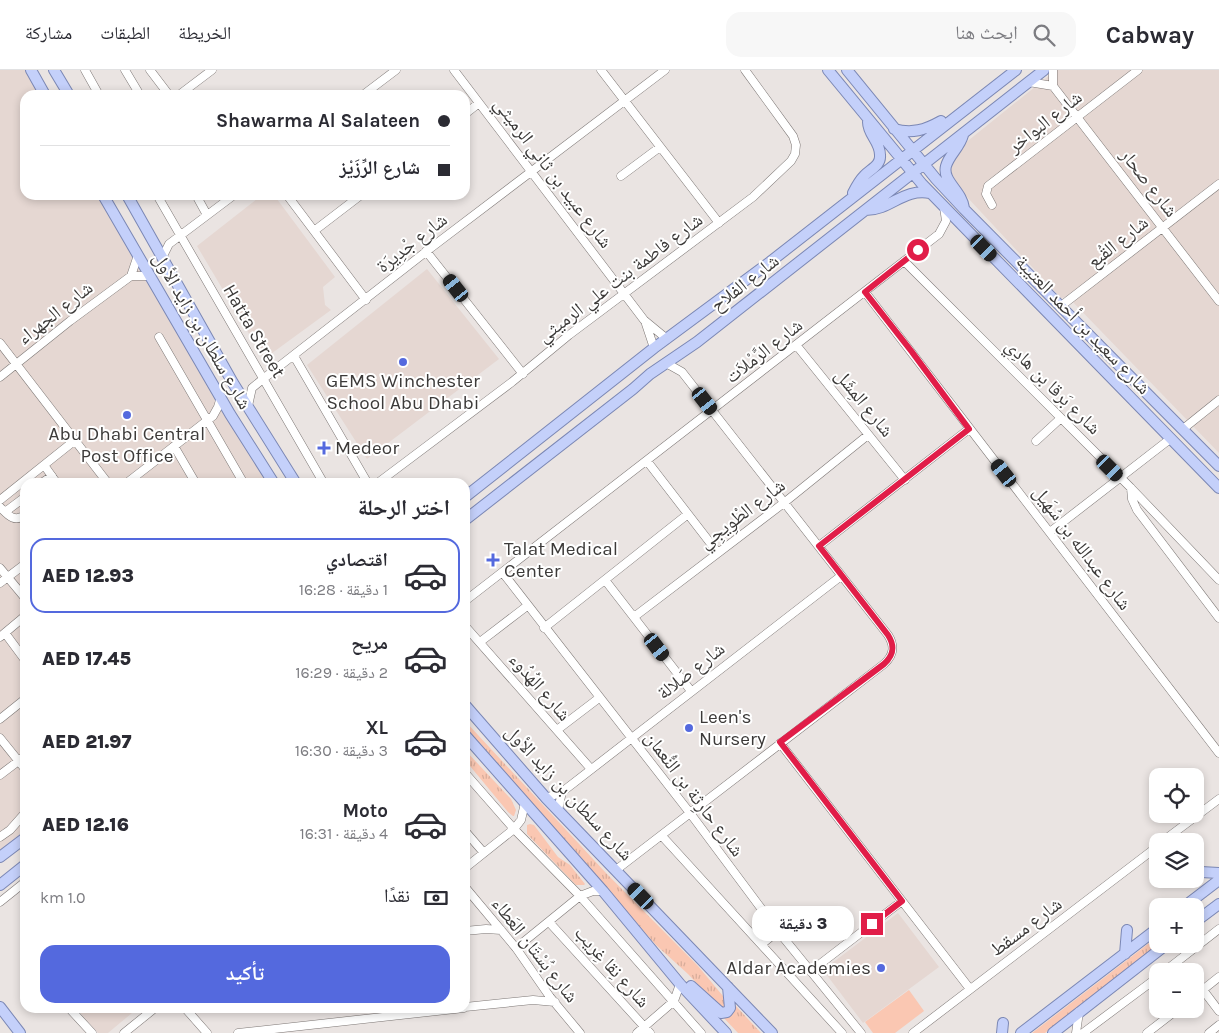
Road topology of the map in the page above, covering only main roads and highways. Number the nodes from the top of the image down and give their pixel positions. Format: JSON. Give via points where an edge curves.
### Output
{"nodes":[{"id":1,"x":31,"y":70,"type":"edge"},
{"id":2,"x":54,"y":70,"type":"edge"},
{"id":3,"x":828,"y":70,"type":"edge"},
{"id":4,"x":847,"y":70,"type":"edge"},
{"id":5,"x":1016,"y":70,"type":"edge"},
{"id":6,"x":1044,"y":70,"type":"edge"},
{"id":7,"x":42,"y":90,"type":"edge"},
{"id":8,"x":66,"y":90,"type":"edge"},
{"id":9,"x":954,"y":118,"type":"junction"},
{"id":10,"x":868,"y":120,"type":"junction"},
{"id":11,"x":894,"y":129,"type":"junction"},
{"id":12,"x":964,"y":134,"type":"junction"},
{"id":13,"x":912,"y":150,"type":"junction"},
{"id":14,"x":900,"y":159,"type":"junction"},
{"id":15,"x":924,"y":164,"type":"junction"},
{"id":16,"x":913,"y":173,"type":"junction"},
{"id":17,"x":930,"y":193,"type":"junction"},
{"id":18,"x":853,"y":196,"type":"junction"},
{"id":19,"x":106,"y":200,"type":"edge"},
{"id":20,"x":131,"y":200,"type":"edge"},
{"id":21,"x":964,"y":209,"type":"junction"},
{"id":22,"x":865,"y":210,"type":"junction"},
{"id":23,"x":1219,"y":466,"type":"edge"},
{"id":24,"x":270,"y":478,"type":"edge"},
{"id":25,"x":293,"y":478,"type":"edge"},
{"id":26,"x":1219,"y":488,"type":"edge"},
{"id":27,"x":470,"y":493,"type":"edge"},
{"id":28,"x":470,"y":516,"type":"edge"},
{"id":29,"x":470,"y":711,"type":"edge"},
{"id":30,"x":470,"y":741,"type":"edge"},
{"id":31,"x":20,"y":842,"type":"edge"},
{"id":32,"x":0,"y":857,"type":"edge"},
{"id":33,"x":20,"y":869,"type":"edge"},
{"id":34,"x":1204,"y":872,"type":"edge"},
{"id":35,"x":1219,"y":873,"type":"edge"},
{"id":36,"x":1219,"y":880,"type":"edge"},
{"id":37,"x":0,"y":885,"type":"edge"},
{"id":38,"x":1196,"y":898,"type":"edge"},
{"id":39,"x":1219,"y":904,"type":"edge"},
{"id":40,"x":1204,"y":915,"type":"edge"},
{"id":41,"x":1127,"y":930,"type":"dead end"},
{"id":42,"x":1149,"y":935,"type":"edge"},
{"id":43,"x":1156,"y":953,"type":"edge"},
{"id":44,"x":1124,"y":954,"type":"junction"},
{"id":45,"x":673,"y":975,"type":"junction"},
{"id":46,"x":728,"y":987,"type":"junction"},
{"id":47,"x":1,"y":1008,"type":"edge"},
{"id":48,"x":20,"y":1033,"type":"edge"},
{"id":49,"x":726,"y":1033,"type":"edge"},
{"id":50,"x":772,"y":1033,"type":"edge"},
{"id":51,"x":1021,"y":1033,"type":"edge"},
{"id":52,"x":1053,"y":1033,"type":"edge"}],
"edges":[{"from":1,"to":7,"type":"main road"},
{"from":2,"to":8,"type":"main road"},
{"from":3,"to":10,"type":"main road","name":"شارع سعيد بن أحمد العتيبة"},
{"from":4,"to":11,"type":"main road","name":"شارع سعيد بن أحمد العتيبة"},
{"from":5,"to":9,"type":"main road","name":"شارع الفلاح"},
{"from":6,"to":12,"type":"main road","name":"شارع الفلاح"},
{"from":9,"to":11,"type":"main road","via":[[918,131]]},
{"from":9,"to":13,"type":"main road","name":"شارع الفلاح"},
{"from":10,"to":14,"type":"main road","name":"شارع سعيد بن أحمد العتيبة"},
{"from":10,"to":18,"type":"main road","via":[[869,131],[879,146],[880,158],[877,165],[858,182]]},
{"from":11,"to":13,"type":"main road","name":"شارع سعيد بن أحمد العتيبة"},
{"from":12,"to":15,"type":"main road","name":"شارع الفلاح"},
{"from":12,"to":21,"type":"main road","via":[[946,170],[948,180],[962,198]]},
{"from":13,"to":14,"type":"main road","name":"شارع الفلاح"},
{"from":13,"to":15,"type":"main road","name":"شارع سعيد بن أحمد العتيبة"},
{"from":14,"to":16,"type":"main road","name":"شارع سعيد بن أحمد العتيبة"},
{"from":14,"to":18,"type":"main road","name":"شارع الفلاح"},
{"from":15,"to":16,"type":"main road","name":"شارع الفلاح"},
{"from":15,"to":21,"type":"main road","name":"شارع سعيد بن أحمد العتيبة"},
{"from":16,"to":17,"type":"main road","name":"شارع سعيد بن أحمد العتيبة"},
{"from":16,"to":22,"type":"main road","name":"شارع الفلاح"},
{"from":17,"to":22,"type":"main road","via":[[910,193],[883,207]]},
{"from":17,"to":26,"type":"main road","name":"شارع سعيد بن أحمد العتيبة"},
{"from":18,"to":27,"type":"main road","name":"شارع الفلاح"},
{"from":19,"to":24,"type":"main road","name":"شارع سلطان بن زايد الأول"},
{"from":20,"to":25,"type":"main road","name":"شارع سلطان بن زايد الأول","via":[[233,383]]},
{"from":21,"to":23,"type":"main road","name":"شارع سعيد بن أحمد العتيبة"},
{"from":22,"to":28,"type":"main road","name":"شارع الفلاح"},
{"from":29,"to":46,"type":"main road","name":"شارع سلطان بن زايد الأول","via":[[546,798]]},
{"from":30,"to":45,"type":"main road","name":"شارع سلطان بن زايد الأول"},
{"from":31,"to":32,"type":"main road"},
{"from":33,"to":37,"type":"main road"},
{"from":34,"to":35,"type":"main road"},
{"from":36,"to":38,"type":"main road"},
{"from":39,"to":40,"type":"main road"},
{"from":41,"to":44,"type":"main road"},
{"from":42,"to":44,"type":"main road"},
{"from":43,"to":52,"type":"main road"},
{"from":44,"to":51,"type":"main road"},
{"from":45,"to":46,"type":"main road","via":[[685,981],[721,1013],[730,1008]]},
{"from":45,"to":49,"type":"main road","name":"شارع سلطان بن زايد الأول"},
{"from":46,"to":50,"type":"main road","name":"شارع سلطان بن زايد الأول"},
{"from":47,"to":48,"type":"main road"}]}
